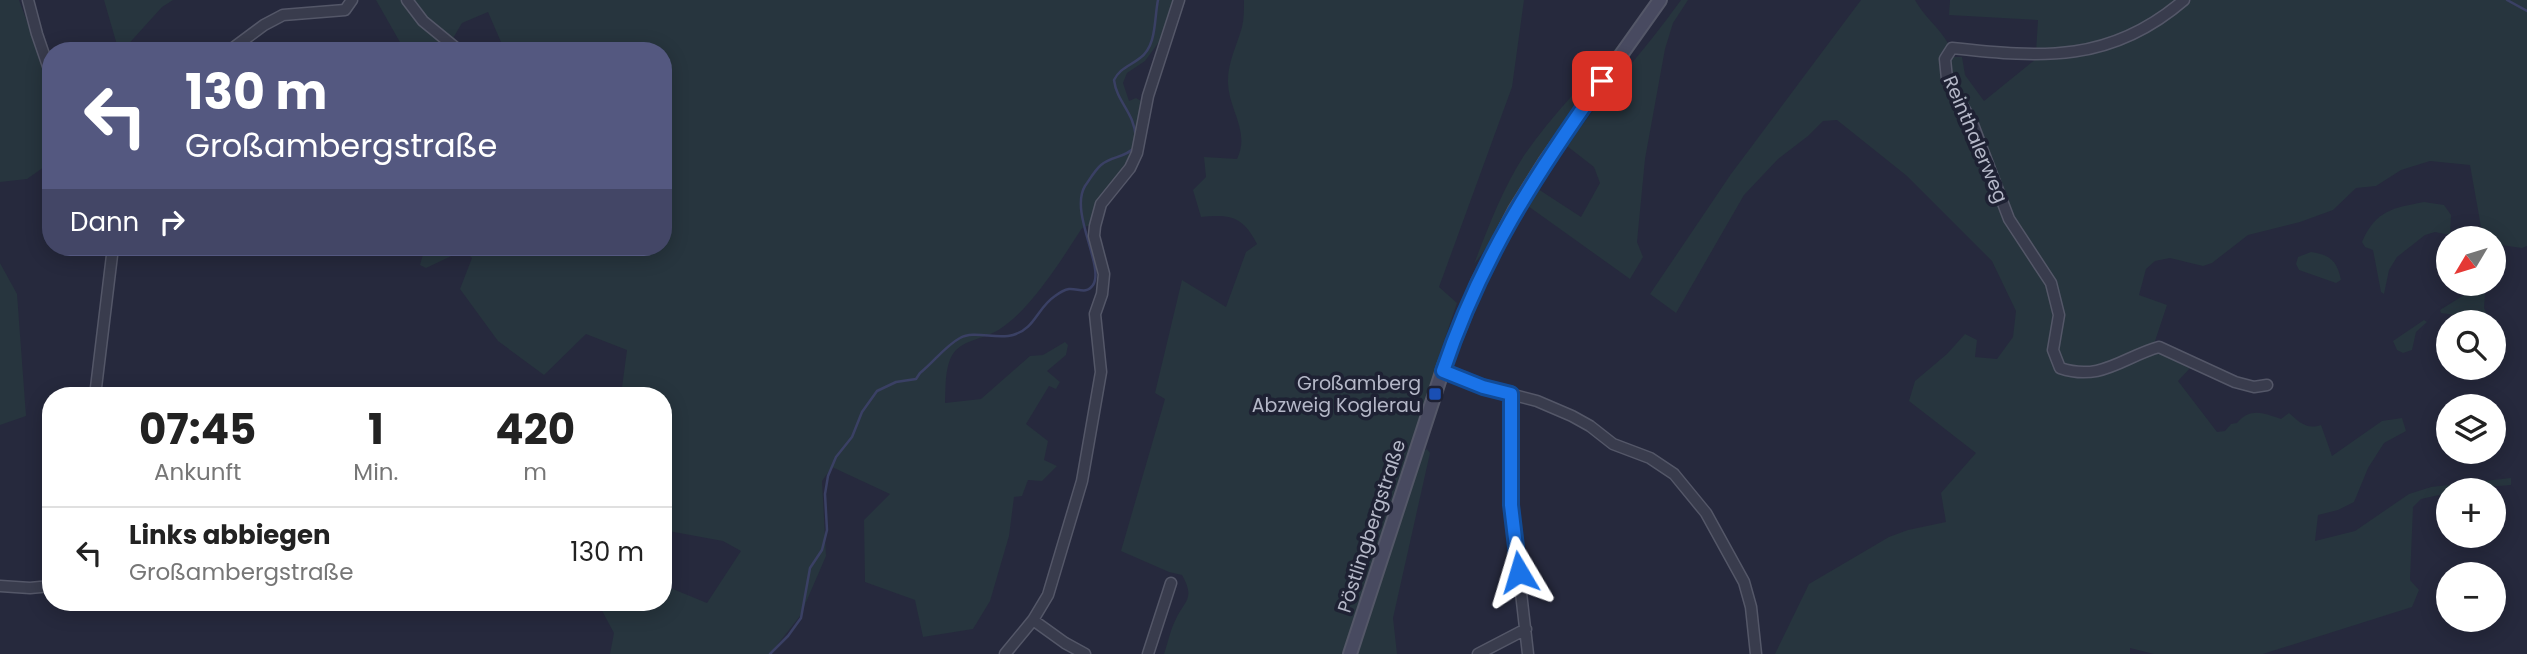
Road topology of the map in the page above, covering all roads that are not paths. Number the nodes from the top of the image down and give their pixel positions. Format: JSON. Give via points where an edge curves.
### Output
{"nodes":[{"id":1,"x":28,"y":0,"type":"edge"},
{"id":2,"x":352,"y":0,"type":"edge"},
{"id":3,"x":407,"y":0,"type":"edge"},
{"id":4,"x":1179,"y":0,"type":"edge"},
{"id":5,"x":1660,"y":0,"type":"edge"},
{"id":6,"x":2185,"y":0,"type":"edge"},
{"id":7,"x":242,"y":42,"type":"edge"},
{"id":8,"x":449,"y":42,"type":"edge"},
{"id":9,"x":42,"y":49,"type":"edge"},
{"id":10,"x":112,"y":256,"type":"edge"},
{"id":11,"x":1443,"y":371,"type":"junction"},
{"id":12,"x":2267,"y":385,"type":"dead end"},
{"id":13,"x":96,"y":387,"type":"edge"},
{"id":14,"x":1511,"y":394,"type":"junction"},
{"id":15,"x":1171,"y":583,"type":"dead end"},
{"id":16,"x":0,"y":586,"type":"edge"},
{"id":17,"x":42,"y":588,"type":"edge"},
{"id":18,"x":1033,"y":620,"type":"junction"},
{"id":19,"x":1526,"y":629,"type":"junction"},
{"id":20,"x":1006,"y":654,"type":"edge"},
{"id":21,"x":1085,"y":654,"type":"edge"},
{"id":22,"x":1148,"y":654,"type":"edge"},
{"id":23,"x":1350,"y":654,"type":"edge"},
{"id":24,"x":1478,"y":654,"type":"edge"},
{"id":25,"x":1528,"y":654,"type":"edge"},
{"id":26,"x":1756,"y":654,"type":"edge"}],
"edges":[{"from":1,"to":9,"type":"street"},
{"from":2,"to":7,"type":"street","via":[[345,10],[278,17]]},
{"from":3,"to":8,"type":"street"},
{"from":4,"to":18,"type":"street","via":[[1148,96],[1137,153],[1098,215],[1094,236],[1104,278],[1095,314],[1101,367],[1094,416],[1082,481],[1052,584]]},
{"from":5,"to":11,"type":"main road","name":"Pöstlingbergstraße","via":[[1522,199],[1478,282]]},
{"from":6,"to":12,"type":"street","name":"Reinthalerweg","via":[[2144,28],[2099,48],[2056,54],[1952,48],[1945,71],[1972,122],[2009,219],[2051,283],[2059,315],[2053,351],[2060,368],[2083,373],[2111,369],[2159,347],[2235,382]]},
{"from":10,"to":13,"type":"street"},
{"from":11,"to":14,"type":"street"},
{"from":11,"to":23,"type":"main road","name":"Pöstlingbergstraße"},
{"from":14,"to":19,"type":"street","via":[[1511,505]]},
{"from":14,"to":26,"type":"street","via":[[1585,423],[1613,444],[1650,458],[1682,481],[1706,513],[1744,582]]},
{"from":15,"to":22,"type":"street"},
{"from":16,"to":17,"type":"street"},
{"from":18,"to":20,"type":"street"},
{"from":18,"to":21,"type":"street"},
{"from":19,"to":24,"type":"street"},
{"from":19,"to":25,"type":"street"}]}
